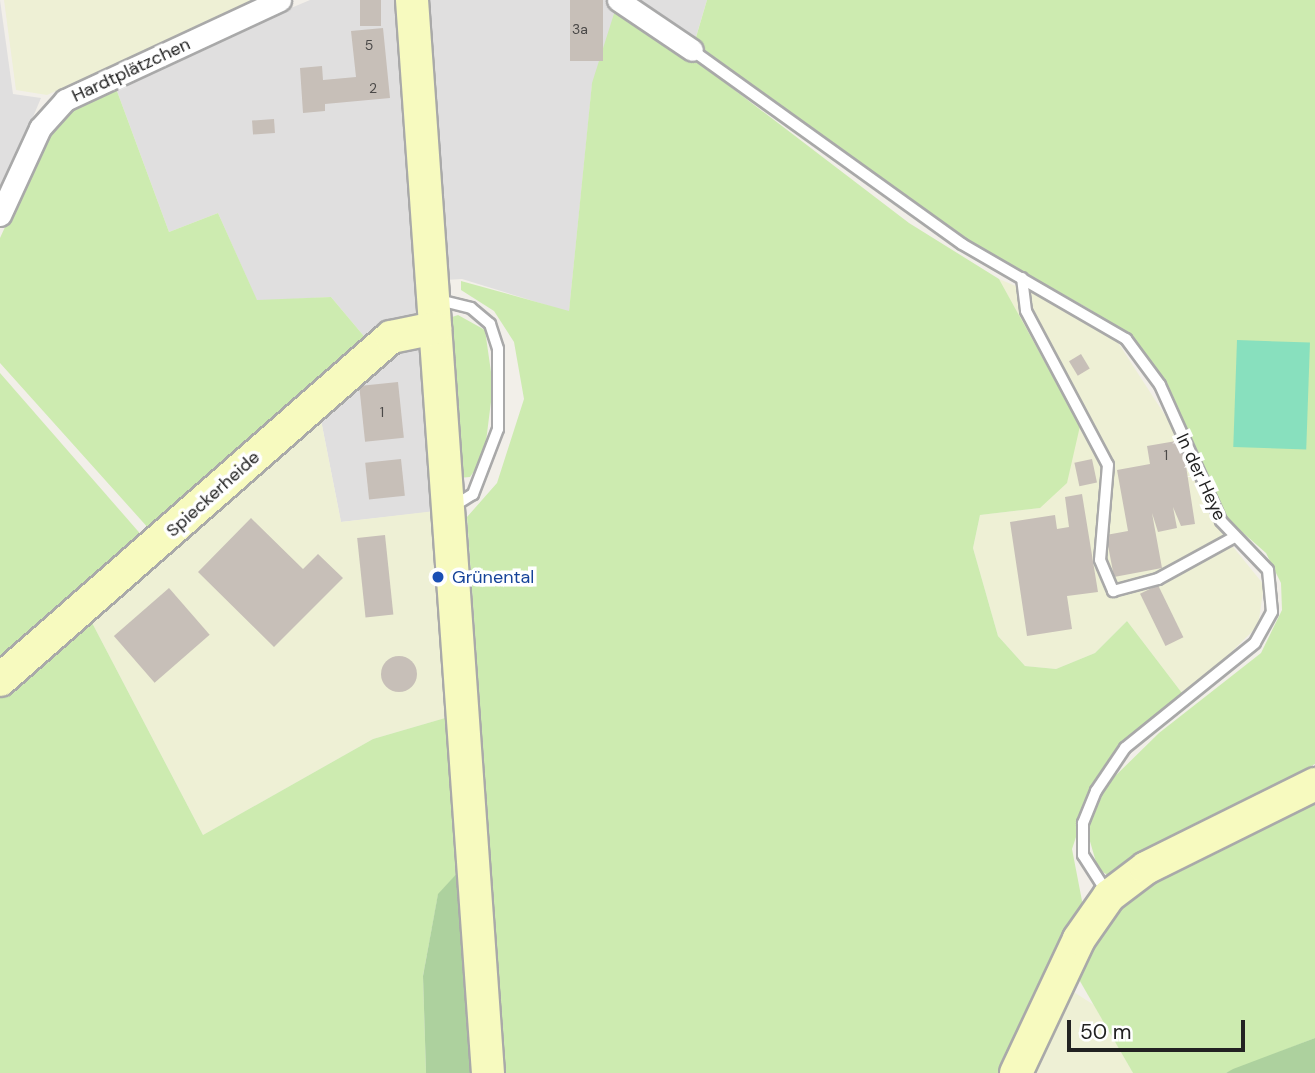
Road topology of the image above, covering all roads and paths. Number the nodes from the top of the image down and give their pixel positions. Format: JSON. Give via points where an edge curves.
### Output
{"nodes":[{"id":1,"x":280,"y":0,"type":"edge"},
{"id":2,"x":412,"y":0,"type":"edge"},
{"id":3,"x":618,"y":0,"type":"edge"},
{"id":4,"x":692,"y":50,"type":"joint"},
{"id":5,"x":0,"y":215,"type":"edge"},
{"id":6,"x":1022,"y":278,"type":"junction"},
{"id":7,"x":434,"y":314,"type":"junction"},
{"id":8,"x":449,"y":510,"type":"junction"},
{"id":9,"x":1233,"y":538,"type":"junction"},
{"id":10,"x":0,"y":680,"type":"edge"},
{"id":11,"x":1315,"y":784,"type":"edge"},
{"id":12,"x":1110,"y":896,"type":"junction"},
{"id":13,"x":488,"y":1073,"type":"edge"},
{"id":14,"x":1016,"y":1073,"type":"edge"}],
"edges":[{"from":1,"to":5,"type":"street","name":"Hardtplätzchen","via":[[65,100],[40,128]]},
{"from":2,"to":7,"type":"main road"},
{"from":3,"to":4,"type":"street"},
{"from":4,"to":6,"type":"lane","name":"In der Heye","via":[[915,212]]},
{"from":6,"to":9,"type":"lane","name":"In der Heye","via":[[1092,315],[1141,354]]},
{"from":6,"to":9,"type":"lane","via":[[1026,311],[1108,465],[1100,560],[1113,591],[1158,579]]},
{"from":7,"to":8,"type":"main road"},
{"from":7,"to":8,"type":"lane","via":[[471,308],[490,324],[499,360],[498,429],[486,467],[472,494]]},
{"from":7,"to":10,"type":"main road","name":"Spieckerheide","via":[[391,337]]},
{"from":8,"to":13,"type":"main road"},
{"from":9,"to":12,"type":"lane","name":"In der Heye","via":[[1268,570],[1274,598],[1269,624],[1228,670],[1144,732],[1104,775],[1082,835],[1087,866]]},
{"from":11,"to":12,"type":"main road","via":[[1146,868]]},
{"from":12,"to":14,"type":"main road","via":[[1079,939]]}]}
